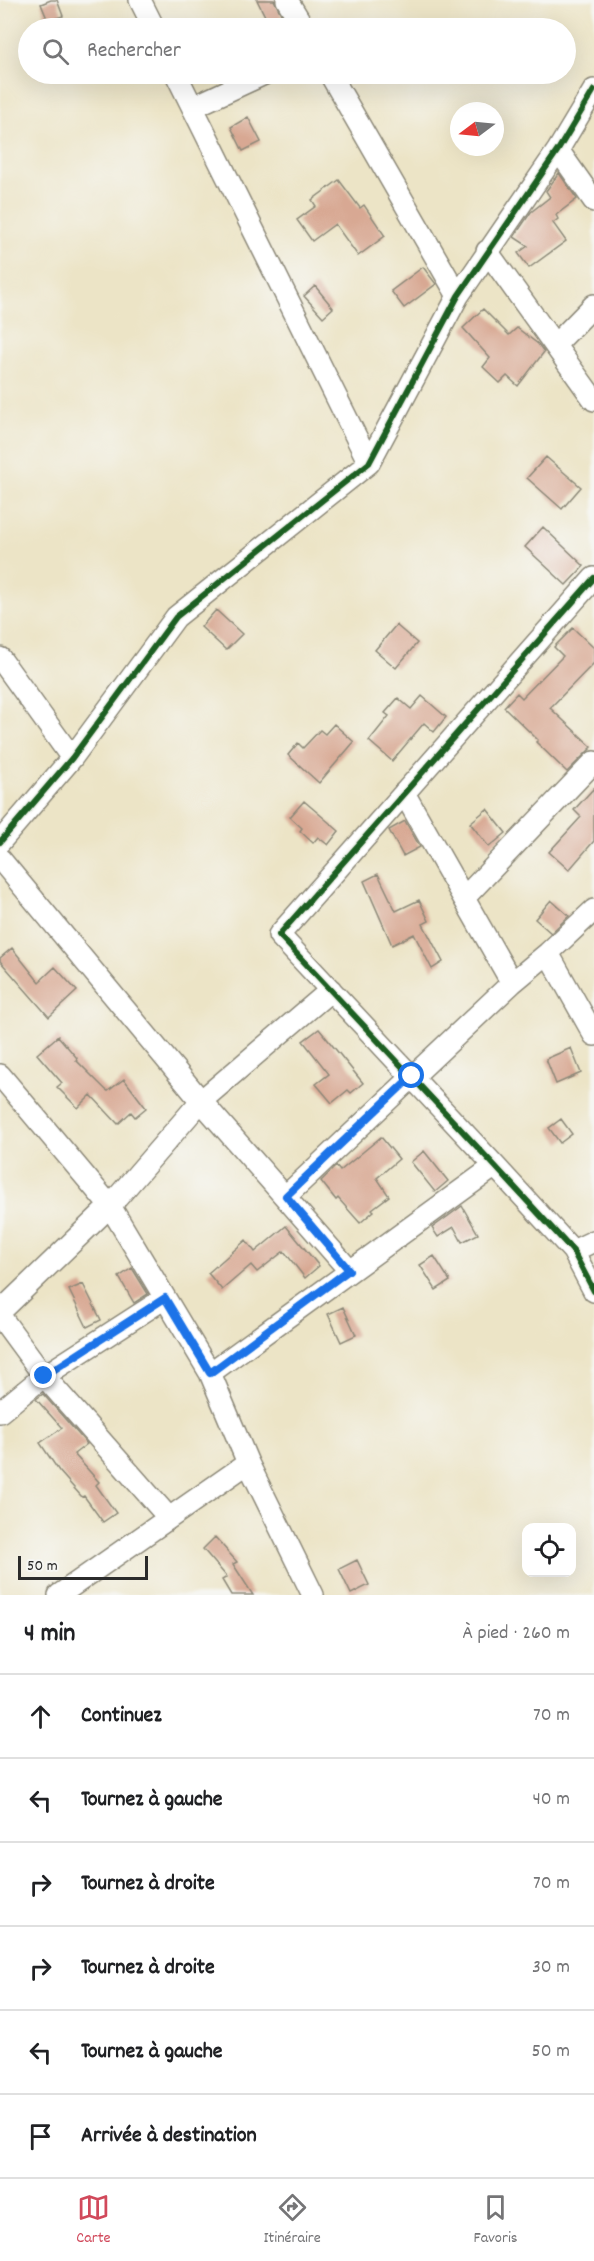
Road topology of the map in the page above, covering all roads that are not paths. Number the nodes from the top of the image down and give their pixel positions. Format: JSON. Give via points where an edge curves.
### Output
{"nodes":[{"id":1,"x":140,"y":0,"type":"edge"},
{"id":2,"x":287,"y":0,"type":"edge"},
{"id":3,"x":149,"y":18,"type":"edge"},
{"id":4,"x":298,"y":18,"type":"edge"},
{"id":5,"x":181,"y":84,"type":"edge"},
{"id":6,"x":242,"y":84,"type":"edge"},
{"id":7,"x":336,"y":84,"type":"edge"},
{"id":8,"x":594,"y":90,"type":"edge"},
{"id":9,"x":193,"y":107,"type":"junction"},
{"id":10,"x":558,"y":150,"type":"junction"},
{"id":11,"x":594,"y":201,"type":"edge"},
{"id":12,"x":487,"y":251,"type":"junction"},
{"id":13,"x":459,"y":296,"type":"junction"},
{"id":14,"x":594,"y":305,"type":"edge"},
{"id":15,"x":555,"y":345,"type":"junction"},
{"id":16,"x":594,"y":400,"type":"edge"},
{"id":17,"x":369,"y":463,"type":"junction"},
{"id":18,"x":594,"y":578,"type":"edge"},
{"id":19,"x":0,"y":658,"type":"edge"},
{"id":20,"x":72,"y":758,"type":"junction"},
{"id":21,"x":594,"y":762,"type":"edge"},
{"id":22,"x":404,"y":793,"type":"junction"},
{"id":23,"x":0,"y":842,"type":"edge"},
{"id":24,"x":0,"y":859,"type":"edge"},
{"id":25,"x":464,"y":898,"type":"junction"},
{"id":26,"x":594,"y":910,"type":"edge"},
{"id":27,"x":548,"y":953,"type":"junction"},
{"id":28,"x":512,"y":983,"type":"junction"},
{"id":29,"x":331,"y":990,"type":"junction"},
{"id":30,"x":587,"y":1007,"type":"edge"},
{"id":31,"x":594,"y":1035,"type":"edge"},
{"id":32,"x":0,"y":1075,"type":"edge"},
{"id":33,"x":412,"y":1076,"type":"junction"},
{"id":34,"x":201,"y":1101,"type":"junction"},
{"id":35,"x":495,"y":1166,"type":"junction"},
{"id":36,"x":286,"y":1196,"type":"junction"},
{"id":37,"x":110,"y":1206,"type":"junction"},
{"id":38,"x":594,"y":1241,"type":"edge"},
{"id":39,"x":573,"y":1251,"type":"junction"},
{"id":40,"x":349,"y":1270,"type":"junction"},
{"id":41,"x":594,"y":1291,"type":"edge"},
{"id":42,"x":165,"y":1298,"type":"junction"},
{"id":43,"x":0,"y":1314,"type":"edge"},
{"id":44,"x":210,"y":1373,"type":"junction"},
{"id":45,"x":44,"y":1376,"type":"junction"},
{"id":46,"x":0,"y":1412,"type":"edge"},
{"id":47,"x":248,"y":1463,"type":"junction"},
{"id":48,"x":169,"y":1518,"type":"junction"},
{"id":49,"x":59,"y":1595,"type":"edge"},
{"id":50,"x":313,"y":1595,"type":"edge"}],
"edges":[{"from":1,"to":3,"type":"street"},
{"from":2,"to":4,"type":"street"},
{"from":5,"to":9,"type":"street"},
{"from":6,"to":9,"type":"street"},
{"from":7,"to":13,"type":"street"},
{"from":8,"to":10,"type":"street"},
{"from":9,"to":17,"type":"street"},
{"from":10,"to":11,"type":"street"},
{"from":10,"to":12,"type":"street"},
{"from":12,"to":13,"type":"street"},
{"from":12,"to":15,"type":"street"},
{"from":13,"to":17,"type":"street"},
{"from":14,"to":15,"type":"street"},
{"from":15,"to":16,"type":"street"},
{"from":17,"to":20,"type":"street","via":[[176,617]]},
{"from":18,"to":22,"type":"street"},
{"from":19,"to":20,"type":"street"},
{"from":20,"to":23,"type":"street"},
{"from":21,"to":25,"type":"street"},
{"from":22,"to":25,"type":"street"},
{"from":22,"to":29,"type":"street","via":[[279,935]]},
{"from":24,"to":34,"type":"street"},
{"from":25,"to":28,"type":"street"},
{"from":26,"to":27,"type":"street"},
{"from":27,"to":28,"type":"street"},
{"from":27,"to":30,"type":"street"},
{"from":28,"to":33,"type":"street"},
{"from":29,"to":33,"type":"street"},
{"from":29,"to":34,"type":"street"},
{"from":30,"to":31,"type":"street"},
{"from":32,"to":37,"type":"street"},
{"from":33,"to":35,"type":"street"},
{"from":33,"to":36,"type":"street"},
{"from":34,"to":36,"type":"street"},
{"from":34,"to":37,"type":"street"},
{"from":35,"to":39,"type":"street"},
{"from":35,"to":40,"type":"street"},
{"from":36,"to":40,"type":"street"},
{"from":37,"to":42,"type":"street"},
{"from":37,"to":43,"type":"street"},
{"from":38,"to":39,"type":"street"},
{"from":39,"to":41,"type":"street"},
{"from":40,"to":44,"type":"street"},
{"from":42,"to":44,"type":"street"},
{"from":42,"to":45,"type":"street"},
{"from":43,"to":45,"type":"street"},
{"from":44,"to":47,"type":"street"},
{"from":45,"to":46,"type":"street"},
{"from":45,"to":48,"type":"street"},
{"from":47,"to":48,"type":"street"},
{"from":47,"to":50,"type":"street"},
{"from":48,"to":49,"type":"street"}]}
